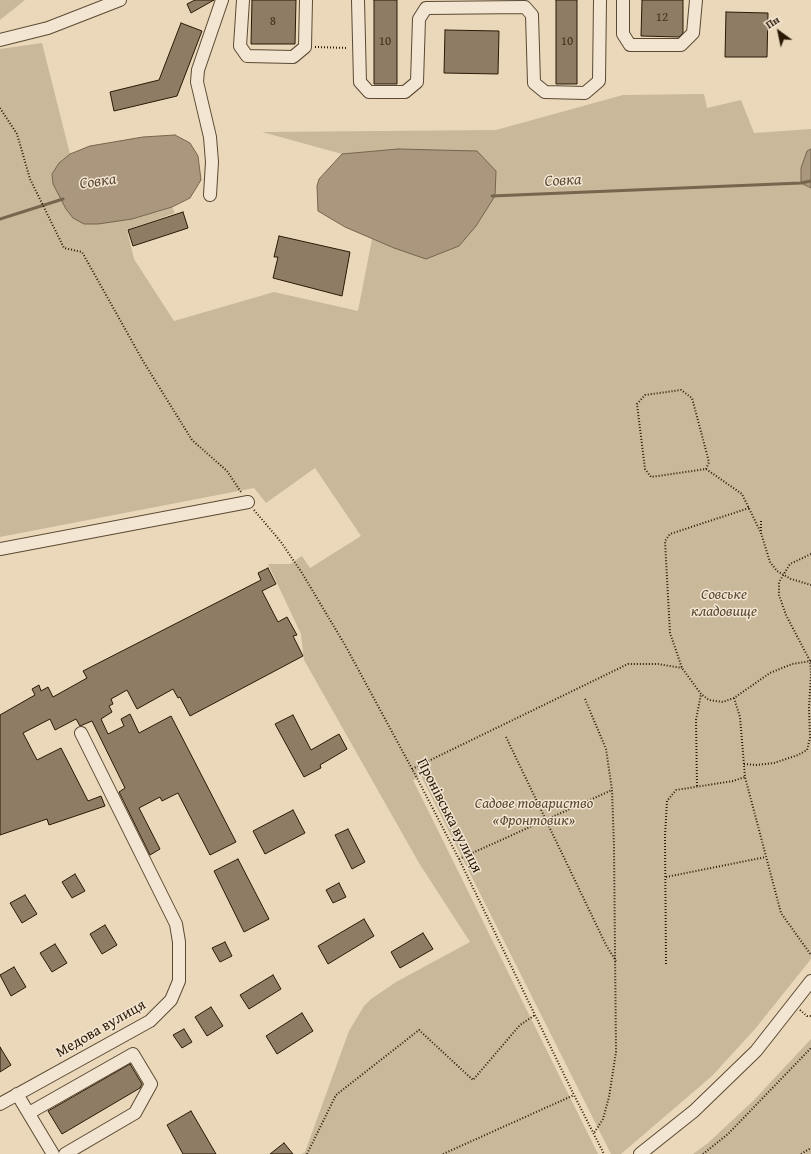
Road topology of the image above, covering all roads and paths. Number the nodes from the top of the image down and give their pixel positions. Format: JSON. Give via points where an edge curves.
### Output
{"nodes":[{"id":1,"x":120,"y":0,"type":"edge"},
{"id":2,"x":222,"y":0,"type":"edge"},
{"id":3,"x":243,"y":0,"type":"edge"},
{"id":4,"x":306,"y":0,"type":"edge"},
{"id":5,"x":358,"y":0,"type":"edge"},
{"id":6,"x":600,"y":0,"type":"edge"},
{"id":7,"x":624,"y":0,"type":"edge"},
{"id":8,"x":696,"y":0,"type":"edge"},
{"id":9,"x":0,"y":40,"type":"edge"},
{"id":10,"x":305,"y":47,"type":"junction"},
{"id":11,"x":359,"y":49,"type":"junction"},
{"id":12,"x":0,"y":108,"type":"edge"},
{"id":13,"x":210,"y":195,"type":"dead end"},
{"id":14,"x":706,"y":469,"type":"junction"},
{"id":15,"x":248,"y":502,"type":"junction"},
{"id":16,"x":749,"y":508,"type":"junction"},
{"id":17,"x":761,"y":522,"type":"dead end"},
{"id":18,"x":761,"y":532,"type":"junction"},
{"id":19,"x":0,"y":549,"type":"edge"},
{"id":20,"x":811,"y":554,"type":"edge"},
{"id":21,"x":783,"y":574,"type":"junction"},
{"id":22,"x":811,"y":584,"type":"edge"},
{"id":23,"x":811,"y":661,"type":"edge"},
{"id":24,"x":682,"y":668,"type":"junction"},
{"id":25,"x":811,"y":673,"type":"edge"},
{"id":26,"x":701,"y":694,"type":"junction"},
{"id":27,"x":734,"y":698,"type":"junction"},
{"id":28,"x":585,"y":699,"type":"dead end"},
{"id":29,"x":81,"y":733,"type":"dead end"},
{"id":30,"x":506,"y":737,"type":"dead end"},
{"id":31,"x":811,"y":738,"type":"edge"},
{"id":32,"x":744,"y":764,"type":"junction"},
{"id":33,"x":412,"y":769,"type":"junction"},
{"id":34,"x":745,"y":777,"type":"junction"},
{"id":35,"x":697,"y":786,"type":"junction"},
{"id":36,"x":612,"y":790,"type":"junction"},
{"id":37,"x":545,"y":820,"type":"junction"},
{"id":38,"x":766,"y":857,"type":"junction"},
{"id":39,"x":459,"y":859,"type":"junction"},
{"id":40,"x":666,"y":877,"type":"junction"},
{"id":41,"x":811,"y":955,"type":"edge"},
{"id":42,"x":616,"y":961,"type":"junction"},
{"id":43,"x":666,"y":964,"type":"dead end"},
{"id":44,"x":811,"y":981,"type":"edge"},
{"id":45,"x":535,"y":1015,"type":"junction"},
{"id":46,"x":811,"y":1048,"type":"edge"},
{"id":47,"x":17,"y":1094,"type":"junction"},
{"id":48,"x":574,"y":1095,"type":"junction"},
{"id":49,"x":0,"y":1104,"type":"edge"},
{"id":50,"x":28,"y":1113,"type":"junction"},
{"id":51,"x":593,"y":1133,"type":"junction"},
{"id":52,"x":811,"y":1148,"type":"edge"},
{"id":53,"x":53,"y":1154,"type":"edge"},
{"id":54,"x":65,"y":1154,"type":"edge"},
{"id":55,"x":307,"y":1154,"type":"edge"},
{"id":56,"x":443,"y":1154,"type":"edge"},
{"id":57,"x":604,"y":1154,"type":"edge"},
{"id":58,"x":640,"y":1154,"type":"edge"},
{"id":59,"x":703,"y":1154,"type":"edge"},
{"id":60,"x":801,"y":1154,"type":"edge"}],
"edges":[{"from":1,"to":9,"type":"street","via":[[48,28]]},
{"from":2,"to":13,"type":"street","via":[[198,70],[197,82],[210,137]]},
{"from":3,"to":10,"type":"street","via":[[240,46],[247,56],[293,57]]},
{"from":4,"to":10,"type":"street"},
{"from":5,"to":11,"type":"street"},
{"from":6,"to":11,"type":"street","via":[[599,81],[585,93],[545,92],[534,83],[532,15],[525,7],[426,8],[418,19],[417,82],[405,92],[369,92],[360,82]]},
{"from":7,"to":8,"type":"street","via":[[623,34],[630,44],[681,45],[693,33]]},
{"from":10,"to":11,"type":"path"},
{"from":12,"to":15,"type":"path","name":"Пронівська вулиця","via":[[17,134],[30,179],[64,248],[82,252],[143,361],[192,440],[227,471]]},
{"from":14,"to":14,"type":"path","via":[[651,478],[645,470],[637,404],[645,395],[681,390],[692,398],[709,462]]},
{"from":14,"to":16,"type":"path","via":[[742,494]]},
{"from":15,"to":19,"type":"street"},
{"from":15,"to":33,"type":"path","name":"Пронівська вулиця","via":[[281,542],[302,573],[345,645]]},
{"from":16,"to":18,"type":"path"},
{"from":16,"to":24,"type":"path","via":[[670,534],[665,541],[670,633]]},
{"from":17,"to":18,"type":"path"},
{"from":18,"to":21,"type":"path","via":[[770,562]]},
{"from":20,"to":21,"type":"path","via":[[790,564]]},
{"from":21,"to":22,"type":"path","via":[[791,579]]},
{"from":21,"to":23,"type":"path","via":[[779,582],[779,595],[786,615]]},
{"from":23,"to":25,"type":"path"},
{"from":23,"to":27,"type":"path","via":[[792,664],[770,673]]},
{"from":24,"to":26,"type":"path"},
{"from":24,"to":33,"type":"path","via":[[658,664],[628,664]]},
{"from":25,"to":31,"type":"path"},
{"from":26,"to":27,"type":"path","via":[[715,702]]},
{"from":26,"to":35,"type":"path","via":[[696,720]]},
{"from":27,"to":32,"type":"path","via":[[740,717]]},
{"from":28,"to":36,"type":"path","via":[[606,748]]},
{"from":29,"to":47,"type":"street","name":"Медова вулиця","via":[[176,924],[179,942],[178,981],[171,1000],[150,1021]]},
{"from":30,"to":37,"type":"path"},
{"from":31,"to":32,"type":"path","via":[[807,750],[798,755],[774,763]]},
{"from":32,"to":34,"type":"path"},
{"from":33,"to":39,"type":"path","name":"Пронівська вулиця"},
{"from":34,"to":35,"type":"path"},
{"from":34,"to":38,"type":"path"},
{"from":35,"to":40,"type":"path","via":[[676,790],[667,801]]},
{"from":36,"to":37,"type":"path"},
{"from":36,"to":42,"type":"path"},
{"from":37,"to":39,"type":"path"},
{"from":37,"to":42,"type":"path"},
{"from":38,"to":40,"type":"path"},
{"from":38,"to":41,"type":"path","via":[[781,913]]},
{"from":39,"to":45,"type":"path","name":"Пронівська вулиця"},
{"from":40,"to":43,"type":"path"},
{"from":42,"to":51,"type":"path","via":[[614,1071],[603,1119]]},
{"from":44,"to":58,"type":"street","via":[[756,1050],[694,1111]]},
{"from":45,"to":48,"type":"path","name":"Пронівська вулиця"},
{"from":45,"to":55,"type":"path","via":[[520,1025],[473,1080],[419,1030],[336,1095]]},
{"from":46,"to":59,"type":"path","via":[[728,1134]]},
{"from":47,"to":49,"type":"street","name":"Медова вулиця"},
{"from":47,"to":50,"type":"street"},
{"from":48,"to":51,"type":"path","name":"Пронівська вулиця"},
{"from":48,"to":56,"type":"path"},
{"from":50,"to":53,"type":"street"},
{"from":50,"to":54,"type":"street","via":[[133,1054],[151,1084],[136,1113]]},
{"from":51,"to":57,"type":"path","name":"Пронівська вулиця"},
{"from":52,"to":60,"type":"path"}]}
